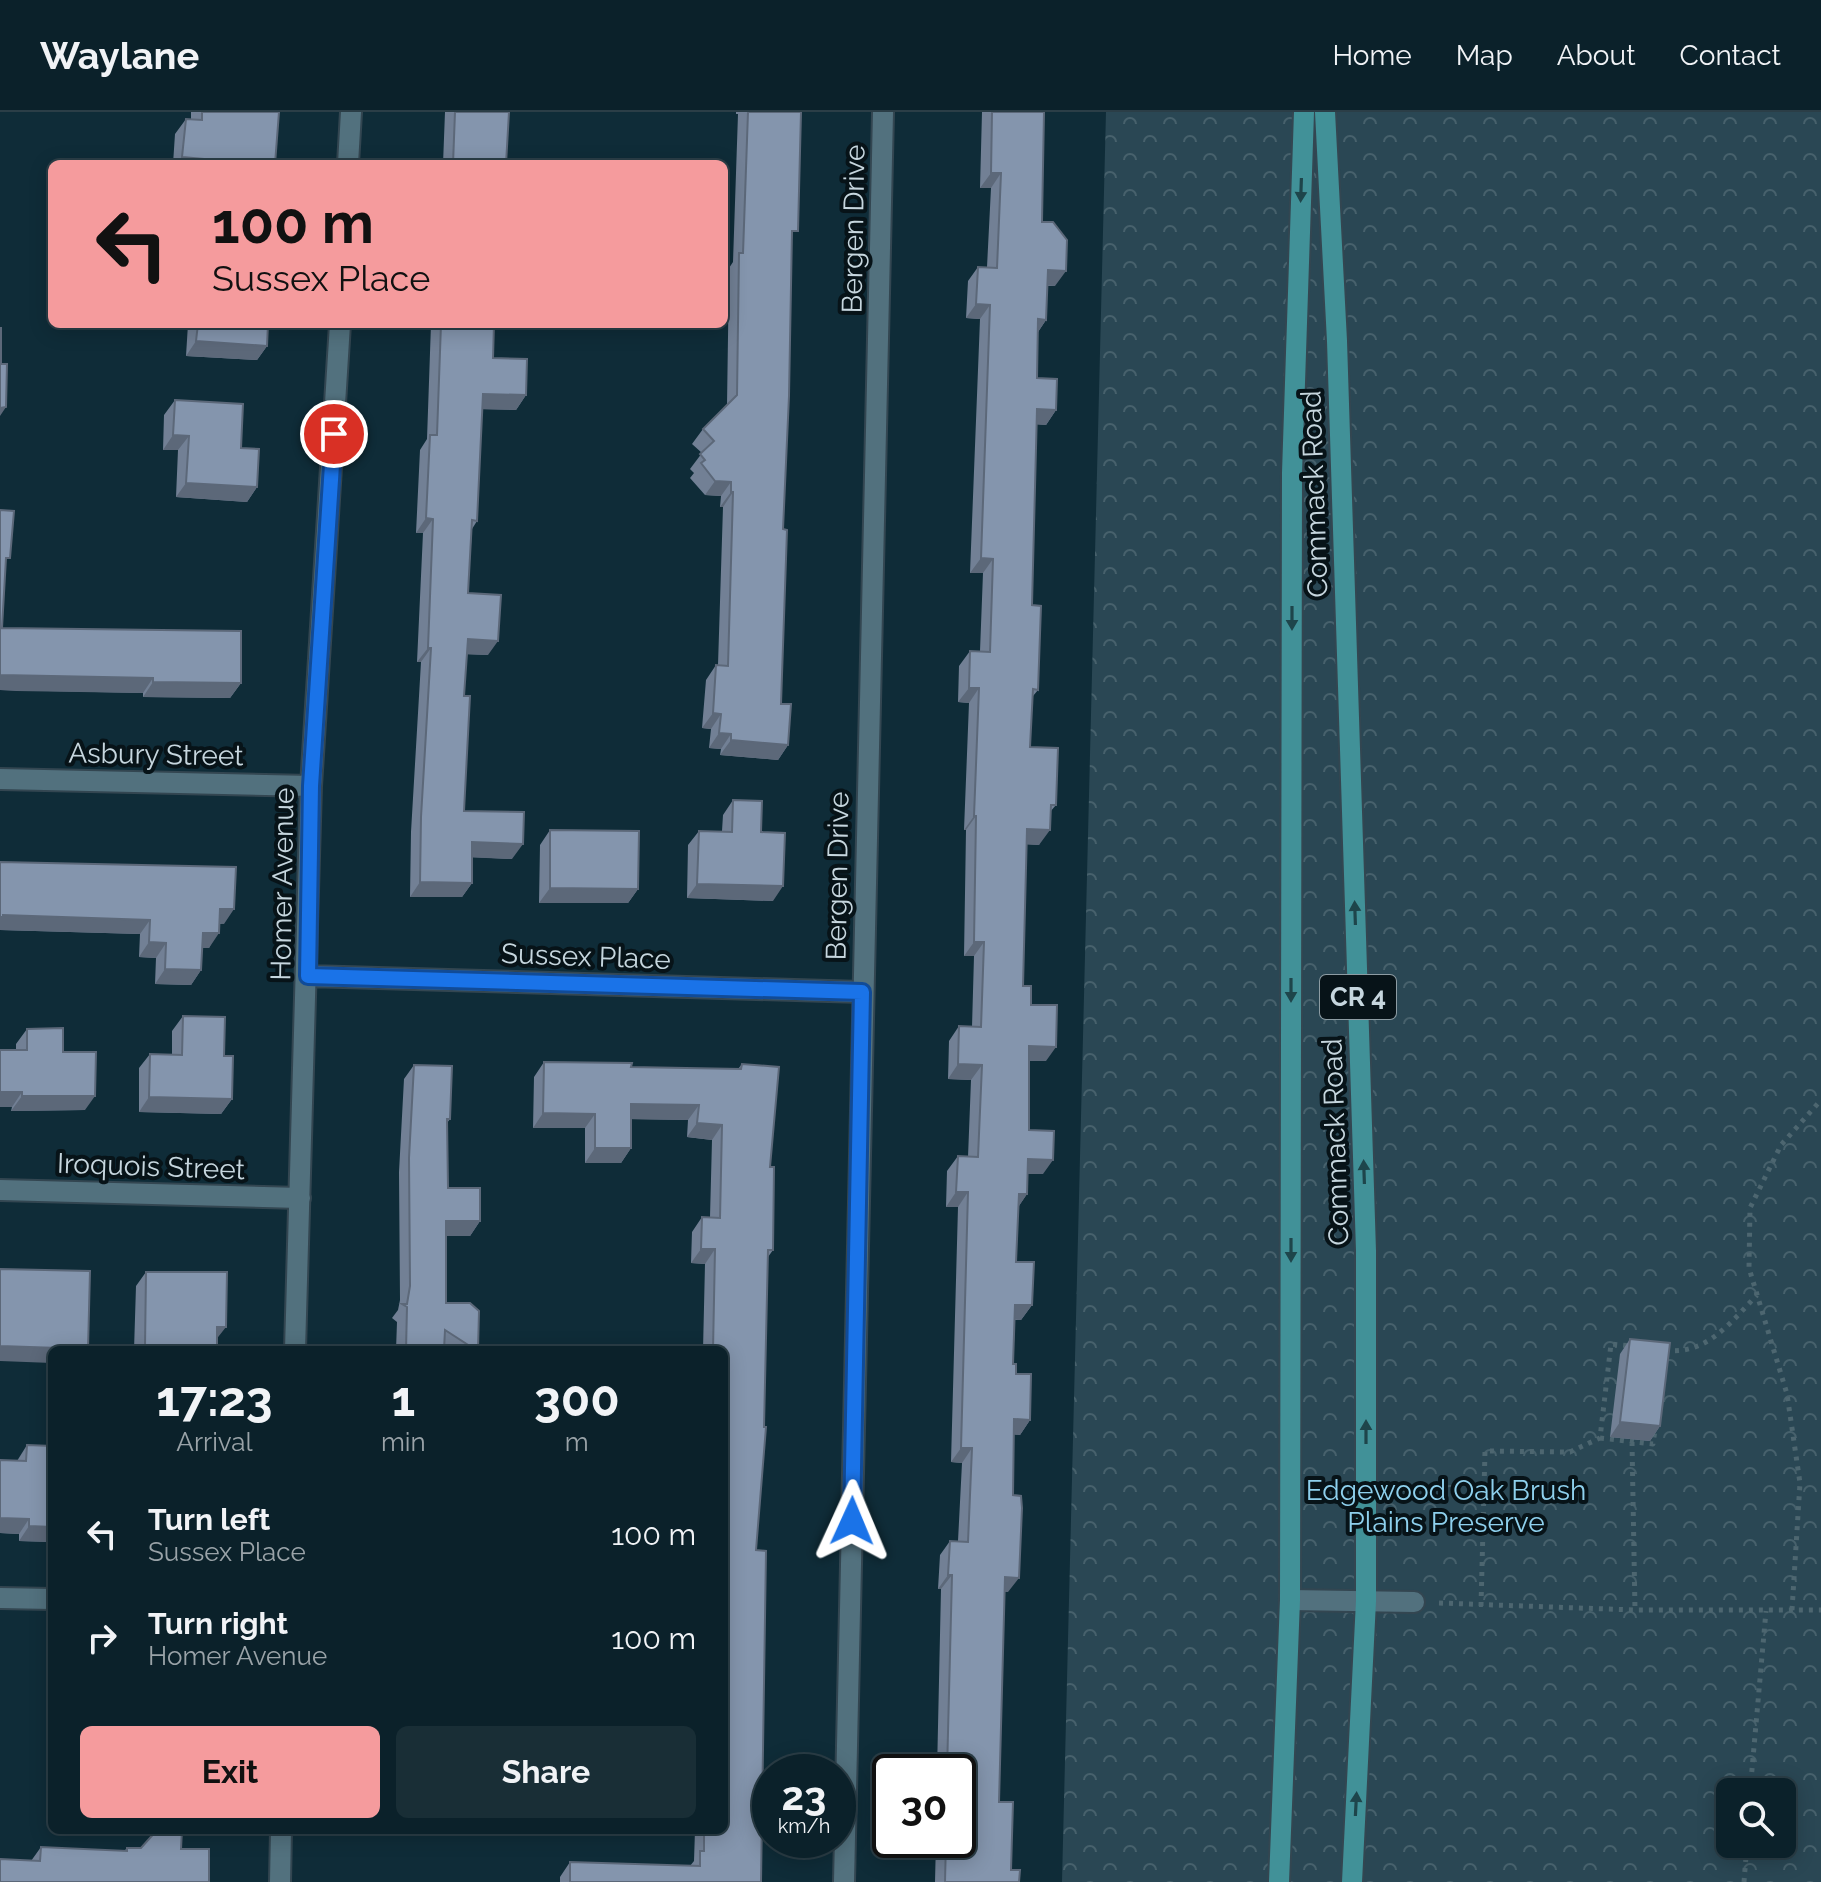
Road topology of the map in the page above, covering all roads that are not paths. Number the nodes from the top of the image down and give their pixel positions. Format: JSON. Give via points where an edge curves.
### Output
{"nodes":[{"id":1,"x":351,"y":112,"type":"edge"},
{"id":2,"x":883,"y":112,"type":"edge"},
{"id":3,"x":1304,"y":112,"type":"edge"},
{"id":4,"x":1325,"y":112,"type":"edge"},
{"id":5,"x":348,"y":160,"type":"edge"},
{"id":6,"x":340,"y":328,"type":"edge"},
{"id":7,"x":0,"y":779,"type":"edge"},
{"id":8,"x":311,"y":786,"type":"junction"},
{"id":9,"x":308,"y":976,"type":"junction"},
{"id":10,"x":862,"y":992,"type":"junction"},
{"id":11,"x":0,"y":1190,"type":"edge"},
{"id":12,"x":300,"y":1198,"type":"junction"},
{"id":13,"x":295,"y":1346,"type":"edge"},
{"id":14,"x":0,"y":1598,"type":"edge"},
{"id":15,"x":48,"y":1599,"type":"edge"},
{"id":16,"x":1290,"y":1600,"type":"junction"},
{"id":17,"x":1366,"y":1601,"type":"junction"},
{"id":18,"x":1414,"y":1602,"type":"road end"},
{"id":19,"x":281,"y":1834,"type":"edge"},
{"id":20,"x":280,"y":1882,"type":"edge"},
{"id":21,"x":844,"y":1882,"type":"edge"},
{"id":22,"x":1279,"y":1882,"type":"edge"},
{"id":23,"x":1352,"y":1882,"type":"edge"}],
"edges":[{"from":1,"to":5,"type":"street"},
{"from":2,"to":10,"type":"street","name":"Bergen Drive"},
{"from":3,"to":16,"type":"main road","name":"Commack Road","number":"CR 4","one_way":true,"via":[[1292,473]]},
{"from":17,"to":4,"type":"main road","name":"Commack Road","number":"CR 4","one_way":true,"via":[[1366,1235]]},
{"from":6,"to":8,"type":"street","name":"Homer Avenue"},
{"from":7,"to":8,"type":"street","name":"Asbury Street"},
{"from":8,"to":9,"type":"street","name":"Homer Avenue"},
{"from":9,"to":10,"type":"street","name":"Sussex Place"},
{"from":9,"to":12,"type":"street","name":"Homer Avenue"},
{"from":10,"to":21,"type":"street","name":"Bergen Drive"},
{"from":11,"to":12,"type":"street","name":"Iroquois Street"},
{"from":12,"to":13,"type":"street","name":"Homer Avenue"},
{"from":14,"to":15,"type":"street"},
{"from":16,"to":17,"type":"street"},
{"from":16,"to":22,"type":"main road","name":"Commack Road","number":"CR 4"},
{"from":17,"to":18,"type":"street"},
{"from":23,"to":17,"type":"main road","name":"Commack Road","number":"CR 4","one_way":true},
{"from":19,"to":20,"type":"street"}]}
